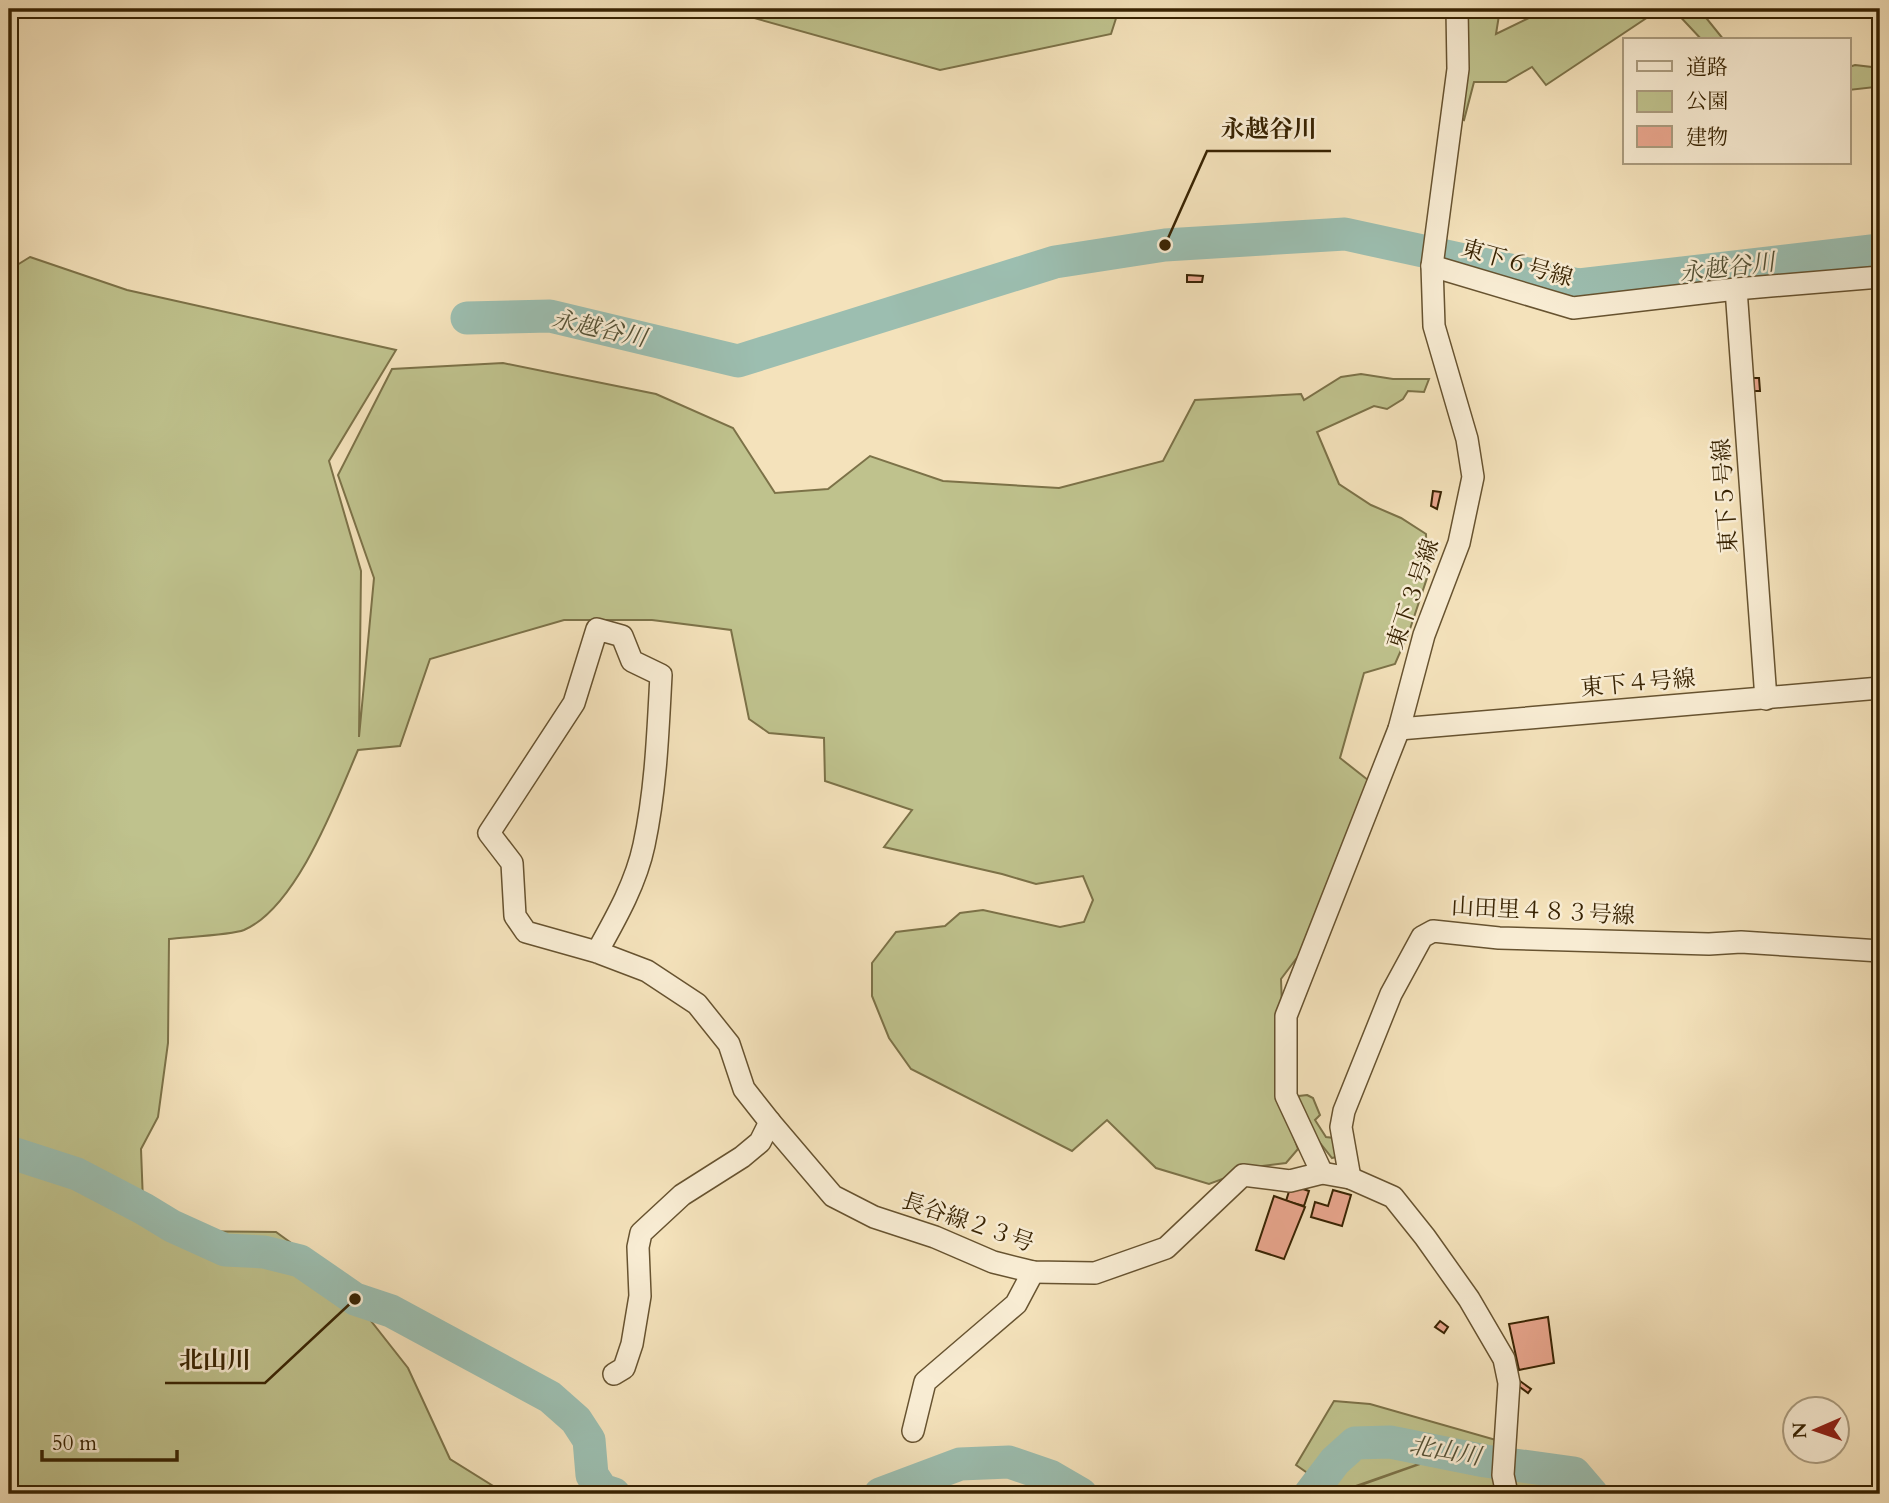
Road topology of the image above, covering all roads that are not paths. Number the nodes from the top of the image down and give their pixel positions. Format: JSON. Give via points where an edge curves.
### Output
{"nodes":[{"id":1,"x":1457,"y":9,"type":"edge"},
{"id":2,"x":1433,"y":258,"type":"junction"},
{"id":3,"x":1880,"y":277,"type":"edge"},
{"id":4,"x":1735,"y":289,"type":"junction"},
{"id":5,"x":1880,"y":688,"type":"edge"},
{"id":6,"x":1766,"y":699,"type":"junction"},
{"id":7,"x":1399,"y":729,"type":"junction"},
{"id":8,"x":1880,"y":951,"type":"edge"},
{"id":9,"x":597,"y":952,"type":"junction"},
{"id":10,"x":770,"y":1122,"type":"junction"},
{"id":11,"x":1322,"y":1173,"type":"junction"},
{"id":12,"x":1350,"y":1178,"type":"junction"},
{"id":13,"x":1033,"y":1272,"type":"junction"},
{"id":14,"x":614,"y":1374,"type":"dead end"},
{"id":15,"x":913,"y":1431,"type":"dead end"},
{"id":16,"x":1505,"y":1485,"type":"edge"}],
"edges":[{"from":1,"to":2,"type":"street","name":"東下３号線","via":[[1458,69]]},
{"from":2,"to":4,"type":"street","name":"東下６号線","via":[[1573,308]]},
{"from":2,"to":7,"type":"street","name":"東下３号線","via":[[1434,326],[1468,439],[1473,477],[1460,543],[1424,635]]},
{"from":3,"to":4,"type":"street","name":"東下６号線"},
{"from":4,"to":6,"type":"street","name":"東下５号線"},
{"from":5,"to":6,"type":"street","name":"東下４号線"},
{"from":6,"to":7,"type":"street","name":"東下４号線"},
{"from":7,"to":11,"type":"street","name":"東下３号線","via":[[1286,1016],[1286,1096]]},
{"from":8,"to":12,"type":"street","name":"山田里４８３号線","via":[[1741,942],[1499,938],[1433,931],[1422,937],[1391,994],[1344,1111],[1341,1126]]},
{"from":9,"to":9,"type":"street","name":"長谷線２３号","via":[[526,932],[515,916],[512,863],[489,833],[574,703],[597,629],[622,636],[632,662],[661,675],[644,846],[625,900]]},
{"from":9,"to":10,"type":"street","name":"長谷線２３号","via":[[648,971],[697,1004],[729,1044],[744,1089]]},
{"from":10,"to":13,"type":"street","name":"長谷線２３号","via":[[834,1196],[873,1217],[993,1262]]},
{"from":10,"to":14,"type":"street","via":[[760,1142],[682,1195],[641,1233],[636,1323],[624,1368]]},
{"from":11,"to":12,"type":"street","name":"長谷線２３号"},
{"from":11,"to":13,"type":"street","name":"長谷線２３号","via":[[1290,1181],[1243,1175],[1166,1248],[1095,1273]]},
{"from":12,"to":16,"type":"street","name":"長谷線２３号","via":[[1393,1198],[1469,1299],[1504,1359],[1509,1383]]},
{"from":13,"to":15,"type":"street","via":[[1016,1304],[925,1382]]}]}
